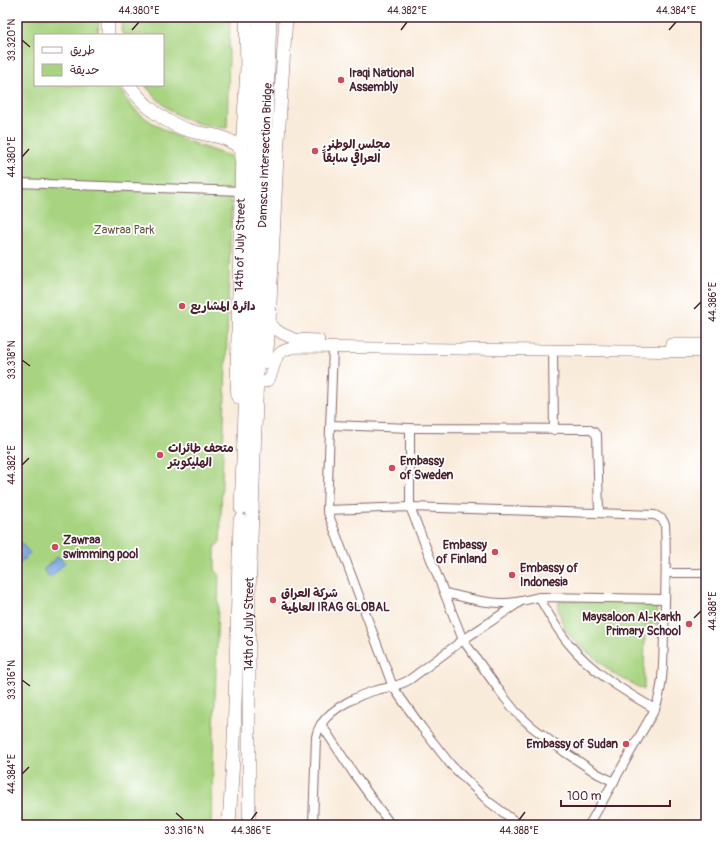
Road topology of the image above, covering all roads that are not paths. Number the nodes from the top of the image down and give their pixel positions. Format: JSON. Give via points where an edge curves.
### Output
{"nodes":[{"id":1,"x":108,"y":17,"type":"edge"},
{"id":2,"x":246,"y":17,"type":"edge"},
{"id":3,"x":259,"y":17,"type":"edge"},
{"id":4,"x":270,"y":17,"type":"edge"},
{"id":5,"x":286,"y":17,"type":"edge"},
{"id":6,"x":108,"y":34,"type":"edge"},
{"id":7,"x":130,"y":86,"type":"edge"},
{"id":8,"x":242,"y":150,"type":"junction"},
{"id":9,"x":17,"y":183,"type":"edge"},
{"id":10,"x":242,"y":191,"type":"junction"},
{"id":11,"x":255,"y":293,"type":"junction"},
{"id":12,"x":264,"y":320,"type":"junction"},
{"id":13,"x":706,"y":344,"type":"edge"},
{"id":14,"x":333,"y":348,"type":"junction"},
{"id":15,"x":554,"y":350,"type":"junction"},
{"id":16,"x":706,"y":352,"type":"edge"},
{"id":17,"x":237,"y":381,"type":"junction"},
{"id":18,"x":256,"y":388,"type":"junction"},
{"id":19,"x":331,"y":425,"type":"junction"},
{"id":20,"x":410,"y":428,"type":"junction"},
{"id":21,"x":554,"y":430,"type":"junction"},
{"id":22,"x":248,"y":472,"type":"junction"},
{"id":23,"x":410,"y":507,"type":"junction"},
{"id":24,"x":327,"y":510,"type":"junction"},
{"id":25,"x":599,"y":513,"type":"junction"},
{"id":26,"x":666,"y":573,"type":"junction"},
{"id":27,"x":706,"y":573,"type":"edge"},
{"id":28,"x":445,"y":593,"type":"junction"},
{"id":29,"x":243,"y":594,"type":"junction"},
{"id":30,"x":539,"y":597,"type":"junction"},
{"id":31,"x":666,"y":599,"type":"junction"},
{"id":32,"x":520,"y":602,"type":"junction"},
{"id":33,"x":463,"y":640,"type":"junction"},
{"id":34,"x":393,"y":687,"type":"junction"},
{"id":35,"x":655,"y":709,"type":"junction"},
{"id":36,"x":321,"y":724,"type":"junction"},
{"id":37,"x":248,"y":777,"type":"junction"},
{"id":38,"x":614,"y":782,"type":"junction"},
{"id":39,"x":229,"y":825,"type":"edge"},
{"id":40,"x":241,"y":825,"type":"edge"},
{"id":41,"x":245,"y":825,"type":"edge"},
{"id":42,"x":249,"y":825,"type":"edge"},
{"id":43,"x":313,"y":825,"type":"edge"},
{"id":44,"x":391,"y":825,"type":"edge"},
{"id":45,"x":520,"y":825,"type":"edge"},
{"id":46,"x":589,"y":825,"type":"edge"}],
"edges":[{"from":1,"to":6,"type":"main road"},
{"from":2,"to":8,"type":"main road","name":"14th of July Street","via":[[247,68]]},
{"from":3,"to":11,"type":"main road","name":"Damscus Intersection Bridge"},
{"from":4,"to":11,"type":"main road","name":"Damscus Intersection Bridge"},
{"from":5,"to":12,"type":"main road","name":"14th of July Street"},
{"from":7,"to":8,"type":"main road","via":[[144,103],[166,120],[191,131],[226,138]]},
{"from":8,"to":10,"type":"main road","name":"14th of July Street"},
{"from":9,"to":10,"type":"street"},
{"from":10,"to":17,"type":"main road","name":"14th of July Street"},
{"from":11,"to":12,"type":"main road","name":"14th of July Street"},
{"from":11,"to":18,"type":"main road","name":"14th of July Street"},
{"from":12,"to":13,"type":"street","via":[[287,337],[300,340]]},
{"from":12,"to":18,"type":"main road","name":"14th of July Street"},
{"from":14,"to":15,"type":"street"},
{"from":14,"to":18,"type":"street","via":[[282,351],[277,357],[270,378]]},
{"from":14,"to":19,"type":"street"},
{"from":15,"to":16,"type":"street"},
{"from":15,"to":21,"type":"street"},
{"from":17,"to":18,"type":"main road","via":[[240,387]]},
{"from":17,"to":22,"type":"main road","name":"14th of July Street"},
{"from":18,"to":22,"type":"main road","name":"14th of July Street"},
{"from":18,"to":22,"type":"main road","name":"14th of July Street"},
{"from":19,"to":20,"type":"street"},
{"from":19,"to":24,"type":"street"},
{"from":20,"to":21,"type":"street"},
{"from":20,"to":23,"type":"street"},
{"from":21,"to":25,"type":"street","via":[[588,429],[597,436]]},
{"from":22,"to":29,"type":"main road","name":"14th of July Street"},
{"from":22,"to":29,"type":"main road","name":"14th of July Street","via":[[241,514]]},
{"from":23,"to":24,"type":"street"},
{"from":23,"to":25,"type":"street"},
{"from":23,"to":28,"type":"street"},
{"from":24,"to":34,"type":"street"},
{"from":25,"to":26,"type":"street","via":[[655,515],[662,519],[665,524]]},
{"from":26,"to":27,"type":"street"},
{"from":26,"to":31,"type":"street"},
{"from":28,"to":32,"type":"street","via":[[483,602]]},
{"from":28,"to":33,"type":"street"},
{"from":29,"to":37,"type":"main road","name":"14th of July Street"},
{"from":29,"to":39,"type":"main road","name":"14th of July Street"},
{"from":30,"to":31,"type":"street"},
{"from":30,"to":32,"type":"street"},
{"from":30,"to":35,"type":"street","via":[[568,644],[582,659],[606,678]]},
{"from":31,"to":35,"type":"street","via":[[663,676]]},
{"from":32,"to":33,"type":"street"},
{"from":33,"to":34,"type":"street","via":[[409,680]]},
{"from":33,"to":38,"type":"street","via":[[516,712],[535,730],[566,753]]},
{"from":34,"to":36,"type":"street","via":[[375,690],[357,698],[336,709]]},
{"from":34,"to":45,"type":"street","via":[[451,765],[489,802]]},
{"from":35,"to":38,"type":"street"},
{"from":36,"to":43,"type":"street","via":[[314,752]]},
{"from":36,"to":44,"type":"street"},
{"from":37,"to":40,"type":"main road","name":"14th of July Street"},
{"from":37,"to":41,"type":"main road"},
{"from":37,"to":42,"type":"main road","name":"14th of July Street"},
{"from":38,"to":46,"type":"street"}]}
